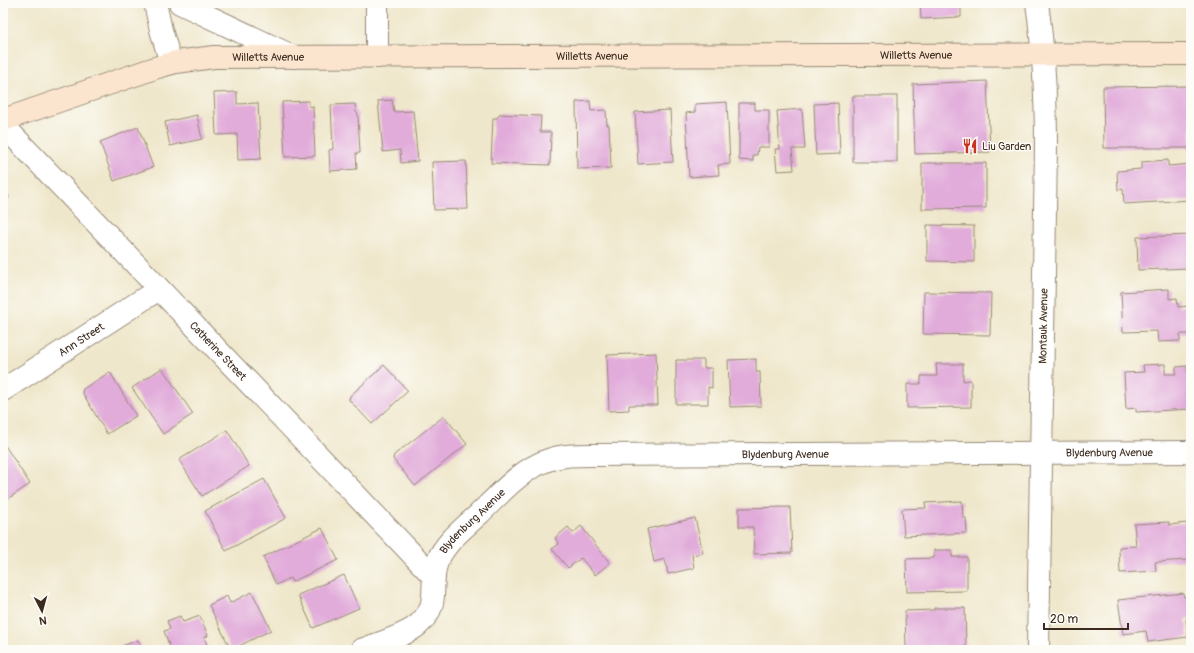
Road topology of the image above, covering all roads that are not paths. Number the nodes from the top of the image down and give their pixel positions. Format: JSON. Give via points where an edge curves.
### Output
{"nodes":[{"id":1,"x":154,"y":3,"type":"edge"},
{"id":2,"x":180,"y":3,"type":"edge"},
{"id":3,"x":377,"y":3,"type":"edge"},
{"id":4,"x":1037,"y":3,"type":"edge"},
{"id":5,"x":1043,"y":54,"type":"junction"},
{"id":6,"x":1191,"y":54,"type":"edge"},
{"id":7,"x":294,"y":57,"type":"junction"},
{"id":8,"x":376,"y":57,"type":"junction"},
{"id":9,"x":172,"y":63,"type":"junction"},
{"id":10,"x":3,"y":120,"type":"edge"},
{"id":11,"x":3,"y":125,"type":"edge"},
{"id":12,"x":159,"y":289,"type":"junction"},
{"id":13,"x":3,"y":390,"type":"edge"},
{"id":14,"x":1191,"y":452,"type":"edge"},
{"id":15,"x":1041,"y":453,"type":"junction"},
{"id":16,"x":434,"y":577,"type":"junction"},
{"id":17,"x":361,"y":650,"type":"edge"},
{"id":18,"x":1038,"y":650,"type":"edge"}],
"edges":[{"from":1,"to":9,"type":"street"},
{"from":2,"to":7,"type":"street"},
{"from":3,"to":8,"type":"street"},
{"from":4,"to":5,"type":"street","name":"Montauk Avenue"},
{"from":5,"to":6,"type":"main road","name":"Willetts Avenue"},
{"from":5,"to":8,"type":"main road","name":"Willetts Avenue"},
{"from":5,"to":15,"type":"street","name":"Montauk Avenue","via":[[1046,148]]},
{"from":7,"to":8,"type":"main road","name":"Willetts Avenue"},
{"from":7,"to":9,"type":"main road","name":"Willetts Avenue","via":[[214,57]]},
{"from":9,"to":10,"type":"main road","name":"Willetts Avenue"},
{"from":11,"to":12,"type":"street","name":"Catherine Street"},
{"from":12,"to":13,"type":"street","name":"Ann Street"},
{"from":12,"to":16,"type":"street","name":"Catherine Street"},
{"from":14,"to":15,"type":"street","name":"Blydenburg Avenue"},
{"from":15,"to":16,"type":"street","name":"Blydenburg Avenue","via":[[570,455],[530,468],[514,480],[452,538],[437,562]]},
{"from":15,"to":18,"type":"street","name":"Montauk Avenue"},
{"from":16,"to":17,"type":"street","name":"Blydenburg Avenue","via":[[434,598],[431,608],[420,624],[411,631]]}]}
